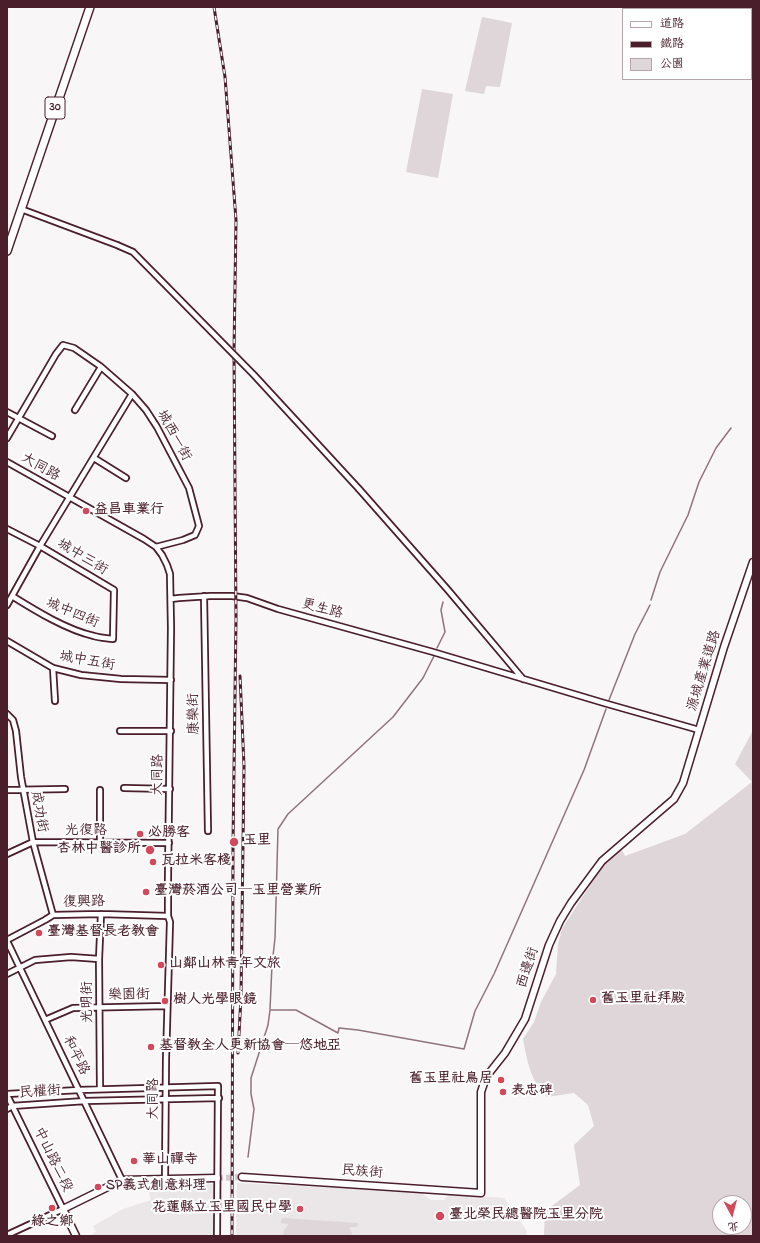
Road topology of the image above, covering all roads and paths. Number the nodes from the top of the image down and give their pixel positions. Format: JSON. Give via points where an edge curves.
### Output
{"nodes":[{"id":1,"x":90,"y":7,"type":"edge"},
{"id":2,"x":21,"y":209,"type":"junction"},
{"id":3,"x":7,"y":251,"type":"edge"},
{"id":4,"x":101,"y":367,"type":"junction"},
{"id":5,"x":132,"y":394,"type":"junction"},
{"id":6,"x":75,"y":410,"type":"dead end"},
{"id":7,"x":7,"y":412,"type":"edge"},
{"id":8,"x":18,"y":418,"type":"junction"},
{"id":9,"x":52,"y":436,"type":"dead end"},
{"id":10,"x":7,"y":438,"type":"edge"},
{"id":11,"x":94,"y":458,"type":"junction"},
{"id":12,"x":7,"y":462,"type":"edge"},
{"id":13,"x":126,"y":478,"type":"dead end"},
{"id":14,"x":70,"y":497,"type":"junction"},
{"id":15,"x":7,"y":529,"type":"edge"},
{"id":16,"x":40,"y":546,"type":"junction"},
{"id":17,"x":156,"y":547,"type":"junction"},
{"id":18,"x":753,"y":562,"type":"edge"},
{"id":19,"x":12,"y":596,"type":"junction"},
{"id":20,"x":204,"y":596,"type":"junction"},
{"id":21,"x":171,"y":599,"type":"junction"},
{"id":22,"x":7,"y":605,"type":"edge"},
{"id":23,"x":113,"y":626,"type":"joint"},
{"id":24,"x":7,"y":641,"type":"edge"},
{"id":25,"x":53,"y":668,"type":"junction"},
{"id":26,"x":523,"y":679,"type":"junction"},
{"id":27,"x":171,"y":680,"type":"junction"},
{"id":28,"x":55,"y":701,"type":"dead end"},
{"id":29,"x":7,"y":714,"type":"edge"},
{"id":30,"x":699,"y":730,"type":"junction"},
{"id":31,"x":120,"y":731,"type":"dead end"},
{"id":32,"x":171,"y":731,"type":"junction"},
{"id":33,"x":124,"y":788,"type":"dead end"},
{"id":34,"x":680,"y":788,"type":"joint"},
{"id":35,"x":23,"y":789,"type":"junction"},
{"id":36,"x":65,"y":789,"type":"dead end"},
{"id":37,"x":170,"y":789,"type":"junction"},
{"id":38,"x":7,"y":790,"type":"edge"},
{"id":39,"x":100,"y":790,"type":"dead end"},
{"id":40,"x":208,"y":832,"type":"dead end"},
{"id":41,"x":32,"y":842,"type":"junction"},
{"id":42,"x":100,"y":842,"type":"junction"},
{"id":43,"x":169,"y":843,"type":"junction"},
{"id":44,"x":7,"y":854,"type":"edge"},
{"id":45,"x":53,"y":914,"type":"junction"},
{"id":46,"x":101,"y":914,"type":"junction"},
{"id":47,"x":168,"y":916,"type":"junction"},
{"id":48,"x":7,"y":940,"type":"edge"},
{"id":49,"x":99,"y":959,"type":"junction"},
{"id":50,"x":20,"y":967,"type":"junction"},
{"id":51,"x":7,"y":974,"type":"edge"},
{"id":52,"x":167,"y":1006,"type":"junction"},
{"id":53,"x":100,"y":1007,"type":"junction"},
{"id":54,"x":45,"y":1020,"type":"junction"},
{"id":55,"x":166,"y":1088,"type":"junction"},
{"id":56,"x":100,"y":1089,"type":"junction"},
{"id":57,"x":79,"y":1090,"type":"junction"},
{"id":58,"x":7,"y":1095,"type":"edge"},
{"id":59,"x":219,"y":1098,"type":"junction"},
{"id":60,"x":165,"y":1100,"type":"junction"},
{"id":61,"x":85,"y":1101,"type":"junction"},
{"id":62,"x":12,"y":1106,"type":"junction"},
{"id":63,"x":7,"y":1109,"type":"edge"},
{"id":64,"x":242,"y":1177,"type":"tunnel mouth"},
{"id":65,"x":165,"y":1178,"type":"junction"},
{"id":66,"x":217,"y":1178,"type":"junction"},
{"id":67,"x":122,"y":1180,"type":"junction"},
{"id":68,"x":481,"y":1192,"type":"joint"},
{"id":69,"x":63,"y":1209,"type":"junction"},
{"id":70,"x":7,"y":1235,"type":"edge"},
{"id":71,"x":76,"y":1236,"type":"edge"},
{"id":72,"x":217,"y":1236,"type":"edge"}],
"edges":[{"from":1,"to":2,"type":"main road","number":"30"},
{"from":2,"to":3,"type":"main road","number":"30"},
{"from":2,"to":26,"type":"street","bridge":true,"via":[[133,252],[254,375],[448,590]]},
{"from":4,"to":5,"type":"street","name":"城西一街"},
{"from":4,"to":6,"type":"street"},
{"from":4,"to":8,"type":"street","name":"城西一街","via":[[74,348],[63,345]]},
{"from":5,"to":11,"type":"street"},
{"from":5,"to":17,"type":"street","name":"城西一街","via":[[157,427],[189,488],[199,526],[195,535]]},
{"from":7,"to":8,"type":"street"},
{"from":8,"to":9,"type":"street"},
{"from":8,"to":10,"type":"street"},
{"from":11,"to":13,"type":"street"},
{"from":11,"to":14,"type":"street"},
{"from":12,"to":14,"type":"street","name":"大同路"},
{"from":14,"to":16,"type":"street"},
{"from":14,"to":17,"type":"street","name":"大同路"},
{"from":15,"to":16,"type":"street","name":"城中三街"},
{"from":16,"to":19,"type":"street"},
{"from":16,"to":23,"type":"street","name":"城中三街","via":[[114,590]]},
{"from":17,"to":21,"type":"street","name":"大同路","via":[[170,574]]},
{"from":18,"to":30,"type":"street","name":"源城產業道路"},
{"from":19,"to":22,"type":"street"},
{"from":19,"to":23,"type":"street","name":"城中四街","via":[[55,620],[94,636],[113,639]]},
{"from":20,"to":21,"type":"street","name":"更生路"},
{"from":20,"to":26,"type":"street","name":"更生路","via":[[247,598]]},
{"from":20,"to":40,"type":"street","name":"康樂街"},
{"from":21,"to":27,"type":"street","name":"大同路"},
{"from":24,"to":25,"type":"street","name":"城中五街"},
{"from":25,"to":27,"type":"street","name":"城中五街","via":[[81,675]]},
{"from":25,"to":28,"type":"street"},
{"from":26,"to":30,"type":"street","name":"更生路"},
{"from":27,"to":32,"type":"street","name":"大同路"},
{"from":29,"to":35,"type":"street","name":"成功街","via":[[13,720],[16,731]]},
{"from":30,"to":34,"type":"street","name":"源城產業道路","via":[[684,783]]},
{"from":31,"to":32,"type":"street"},
{"from":32,"to":37,"type":"street","name":"大同路"},
{"from":33,"to":37,"type":"street"},
{"from":34,"to":68,"type":"street","name":"西邊街","via":[[674,799],[602,860],[560,921],[540,968],[525,1019],[482,1086]]},
{"from":35,"to":36,"type":"street"},
{"from":35,"to":38,"type":"street"},
{"from":35,"to":41,"type":"street","name":"成功街"},
{"from":37,"to":43,"type":"street","name":"大同路"},
{"from":39,"to":42,"type":"street"},
{"from":41,"to":42,"type":"street","name":"光復路"},
{"from":41,"to":44,"type":"street","name":"光復路"},
{"from":41,"to":45,"type":"street","name":"成功街"},
{"from":42,"to":43,"type":"street","name":"光復路"},
{"from":43,"to":47,"type":"street","name":"大同路"},
{"from":45,"to":46,"type":"street","name":"復興路"},
{"from":45,"to":48,"type":"street","name":"復興路"},
{"from":46,"to":47,"type":"street","name":"復興路"},
{"from":46,"to":49,"type":"street","name":"光明街"},
{"from":47,"to":52,"type":"street","name":"大同路","via":[[170,922]]},
{"from":48,"to":50,"type":"street","name":"和平路"},
{"from":49,"to":50,"type":"street","via":[[71,957],[35,960]]},
{"from":49,"to":53,"type":"street","name":"光明街"},
{"from":50,"to":51,"type":"street"},
{"from":50,"to":54,"type":"street","name":"和平路"},
{"from":52,"to":53,"type":"street","name":"樂園街"},
{"from":52,"to":55,"type":"street","name":"大同路"},
{"from":53,"to":54,"type":"street","name":"樂園街","via":[[73,1008]]},
{"from":53,"to":56,"type":"street","name":"光明街"},
{"from":54,"to":57,"type":"street","name":"和平路"},
{"from":55,"to":56,"type":"street","name":"民權街"},
{"from":55,"to":59,"type":"street","name":"民權街","via":[[218,1086]]},
{"from":55,"to":60,"type":"street","name":"大同路"},
{"from":56,"to":57,"type":"street","name":"民權街"},
{"from":57,"to":58,"type":"street","name":"民權街"},
{"from":57,"to":61,"type":"street","name":"和平路"},
{"from":58,"to":62,"type":"street","name":"中山路二段"},
{"from":59,"to":60,"type":"street","name":"民權街"},
{"from":59,"to":66,"type":"street"},
{"from":60,"to":61,"type":"street","name":"民權街"},
{"from":60,"to":65,"type":"street","name":"大同路"},
{"from":61,"to":62,"type":"street","name":"民權街"},
{"from":61,"to":67,"type":"street","name":"和平路"},
{"from":62,"to":63,"type":"street","name":"民權街"},
{"from":62,"to":69,"type":"street","name":"中山路二段"},
{"from":64,"to":68,"type":"street","name":"民族街"},
{"from":65,"to":66,"type":"street"},
{"from":65,"to":67,"type":"street"},
{"from":66,"to":72,"type":"street"},
{"from":67,"to":69,"type":"street"},
{"from":69,"to":70,"type":"street"},
{"from":69,"to":71,"type":"street","name":"中山路二段"}]}
